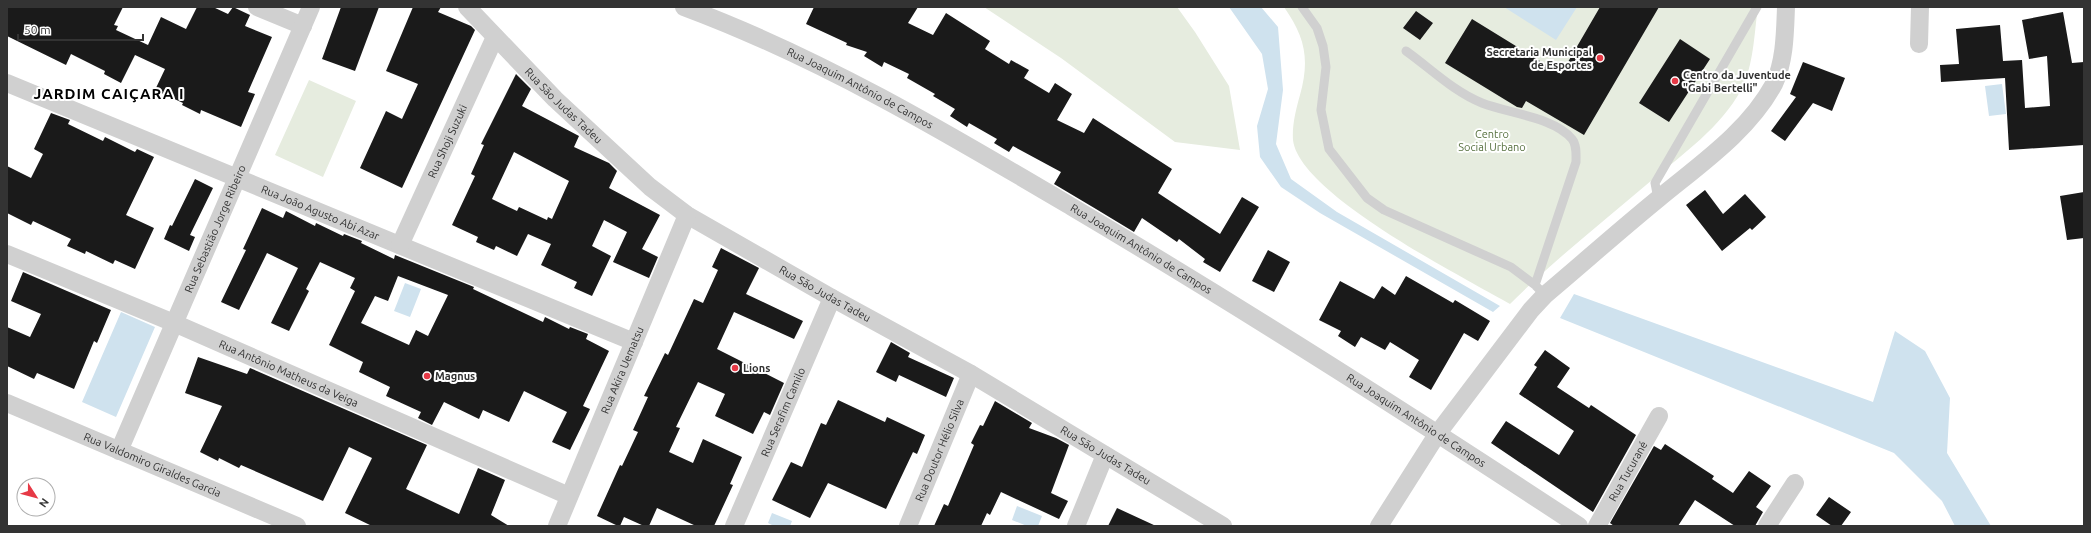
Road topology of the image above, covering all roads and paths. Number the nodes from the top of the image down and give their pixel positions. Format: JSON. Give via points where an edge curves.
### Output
{"nodes":[{"id":1,"x":257,"y":7,"type":"edge"},
{"id":2,"x":311,"y":7,"type":"edge"},
{"id":3,"x":467,"y":7,"type":"edge"},
{"id":4,"x":684,"y":7,"type":"edge"},
{"id":5,"x":1302,"y":7,"type":"edge"},
{"id":6,"x":1757,"y":7,"type":"edge"},
{"id":7,"x":1786,"y":7,"type":"edge"},
{"id":8,"x":1920,"y":7,"type":"edge"},
{"id":9,"x":303,"y":26,"type":"junction"},
{"id":10,"x":494,"y":37,"type":"junction"},
{"id":11,"x":1919,"y":44,"type":"dead end"},
{"id":12,"x":1406,"y":51,"type":"dead end"},
{"id":13,"x":7,"y":83,"type":"edge"},
{"id":14,"x":236,"y":178,"type":"junction"},
{"id":15,"x":1658,"y":199,"type":"junction"},
{"id":16,"x":687,"y":215,"type":"junction"},
{"id":17,"x":400,"y":245,"type":"junction"},
{"id":18,"x":7,"y":254,"type":"edge"},
{"id":19,"x":1540,"y":290,"type":"junction"},
{"id":20,"x":832,"y":298,"type":"junction"},
{"id":21,"x":174,"y":323,"type":"junction"},
{"id":22,"x":634,"y":342,"type":"junction"},
{"id":23,"x":971,"y":374,"type":"junction"},
{"id":24,"x":7,"y":403,"type":"edge"},
{"id":25,"x":1659,"y":416,"type":"dead end"},
{"id":26,"x":1438,"y":433,"type":"junction"},
{"id":27,"x":119,"y":451,"type":"junction"},
{"id":28,"x":1105,"y":455,"type":"junction"},
{"id":29,"x":1795,"y":483,"type":"dead end"},
{"id":30,"x":569,"y":496,"type":"junction"},
{"id":31,"x":297,"y":526,"type":"edge"},
{"id":32,"x":557,"y":526,"type":"edge"},
{"id":33,"x":734,"y":526,"type":"edge"},
{"id":34,"x":908,"y":526,"type":"edge"},
{"id":35,"x":1076,"y":526,"type":"edge"},
{"id":36,"x":1223,"y":526,"type":"edge"},
{"id":37,"x":1379,"y":526,"type":"edge"},
{"id":38,"x":1579,"y":526,"type":"edge"},
{"id":39,"x":1597,"y":526,"type":"edge"},
{"id":40,"x":1767,"y":526,"type":"edge"}],
"edges":[{"from":1,"to":9,"type":"street"},
{"from":2,"to":9,"type":"street","name":"Rua Sebastião Jorge Ribeiro"},
{"from":3,"to":10,"type":"street","name":"Rua São Judas Tadeu"},
{"from":4,"to":26,"type":"street","name":"Rua Joaquim Antônio de Campos","via":[[757,35],[910,113],[1173,267]]},
{"from":5,"to":19,"type":"lane","via":[[1317,28],[1323,46],[1326,67],[1321,110],[1329,149],[1367,198],[1384,210],[1511,267]]},
{"from":6,"to":15,"type":"lane","via":[[1655,183]]},
{"from":7,"to":15,"type":"street","via":[[1780,68],[1765,98],[1754,114],[1718,149]]},
{"from":8,"to":11,"type":"street"},
{"from":9,"to":14,"type":"street","name":"Rua Sebastião Jorge Ribeiro"},
{"from":10,"to":16,"type":"street","name":"Rua São Judas Tadeu","via":[[555,99],[650,186]]},
{"from":10,"to":17,"type":"street","name":"Rua Shoji Suzuki"},
{"from":12,"to":19,"type":"lane","via":[[1482,103],[1540,120],[1562,130],[1573,139],[1576,162]]},
{"from":13,"to":14,"type":"street","name":"Rua João Agusto Abi Azar"},
{"from":14,"to":17,"type":"street","name":"Rua João Agusto Abi Azar"},
{"from":14,"to":21,"type":"street","name":"Rua Sebastião Jorge Ribeiro"},
{"from":15,"to":19,"type":"street"},
{"from":16,"to":20,"type":"street","name":"Rua São Judas Tadeu"},
{"from":16,"to":22,"type":"street","name":"Rua Akira Uematsu"},
{"from":17,"to":22,"type":"street","name":"Rua João Agusto Abi Azar"},
{"from":18,"to":21,"type":"street","name":"Rua Antônio Matheus da Veiga"},
{"from":19,"to":26,"type":"street","via":[[1514,332]]},
{"from":20,"to":23,"type":"street","name":"Rua São Judas Tadeu"},
{"from":20,"to":33,"type":"street","name":"Rua Serafim Camilo"},
{"from":21,"to":27,"type":"street","name":"Rua Sebastião Jorge Ribeiro"},
{"from":21,"to":30,"type":"street","name":"Rua Antônio Matheus da Veiga"},
{"from":22,"to":30,"type":"street","name":"Rua Akira Uematsu"},
{"from":23,"to":28,"type":"street","name":"Rua São Judas Tadeu"},
{"from":23,"to":34,"type":"street","name":"Rua Doutor Hélio Silva"},
{"from":24,"to":27,"type":"street","name":"Rua Valdomiro Giraldes Garcia"},
{"from":25,"to":39,"type":"street","name":"Rua Tucurané"},
{"from":26,"to":37,"type":"street"},
{"from":26,"to":38,"type":"street","name":"Rua Joaquim Antônio de Campos"},
{"from":27,"to":31,"type":"street","name":"Rua Valdomiro Giraldes Garcia"},
{"from":28,"to":35,"type":"street"},
{"from":28,"to":36,"type":"street","name":"Rua São Judas Tadeu"},
{"from":29,"to":40,"type":"street"},
{"from":30,"to":32,"type":"street","name":"Rua Akira Uematsu"}]}
